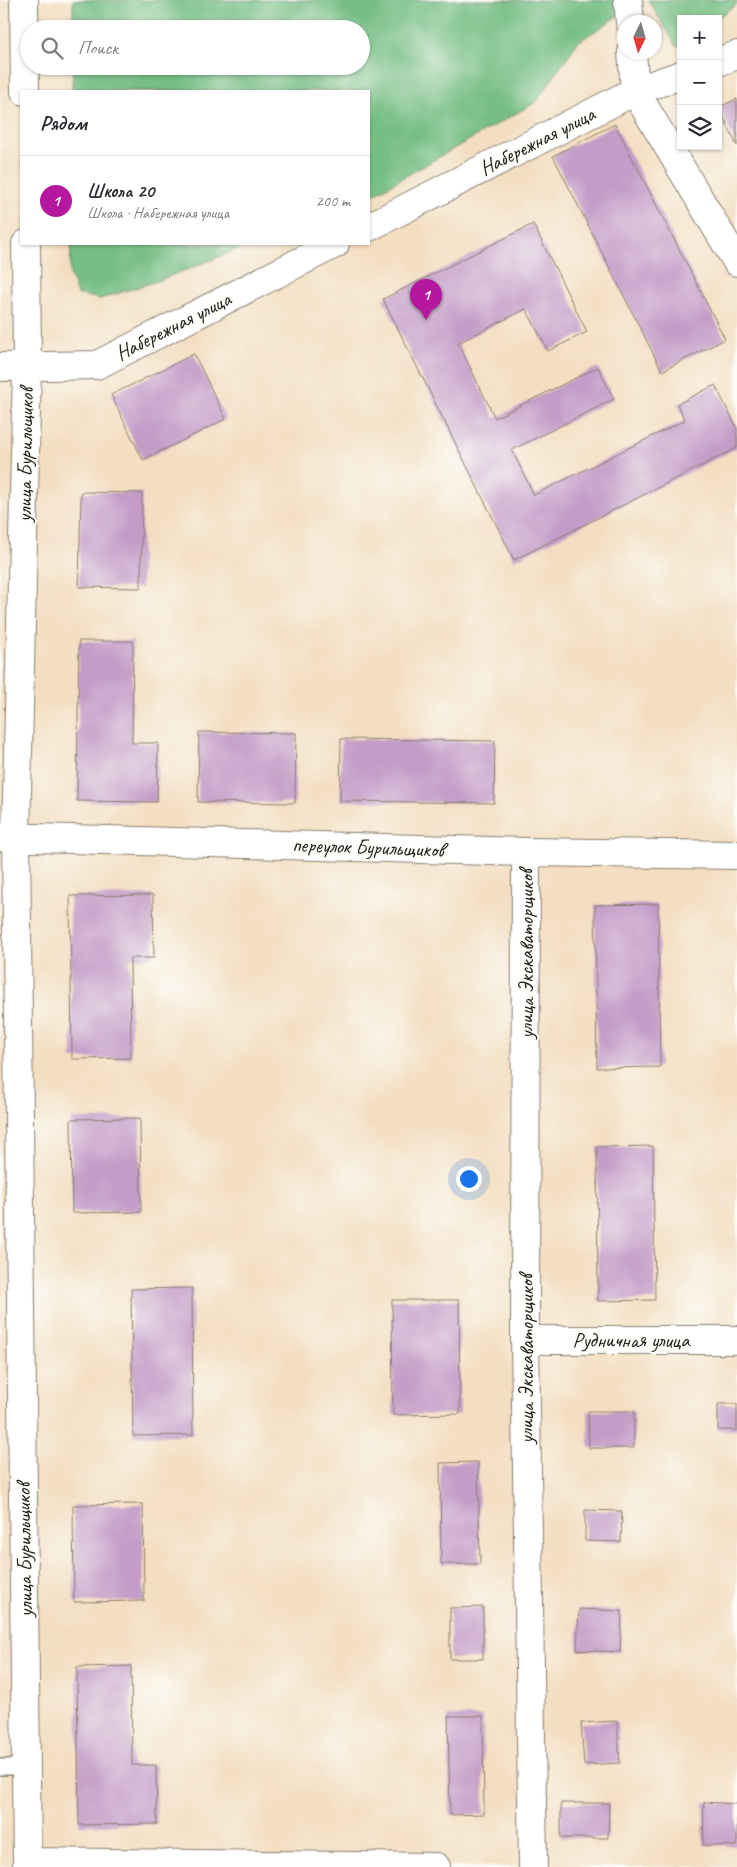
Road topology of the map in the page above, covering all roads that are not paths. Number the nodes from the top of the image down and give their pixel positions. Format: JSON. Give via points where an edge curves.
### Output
{"nodes":[{"id":1,"x":24,"y":0,"type":"edge"},
{"id":2,"x":628,"y":0,"type":"edge"},
{"id":3,"x":629,"y":15,"type":"edge"},
{"id":4,"x":24,"y":20,"type":"edge"},
{"id":5,"x":737,"y":55,"type":"edge"},
{"id":6,"x":633,"y":60,"type":"edge"},
{"id":7,"x":722,"y":61,"type":"edge"},
{"id":8,"x":25,"y":75,"type":"edge"},
{"id":9,"x":677,"y":76,"type":"edge"},
{"id":10,"x":25,"y":90,"type":"edge"},
{"id":11,"x":635,"y":91,"type":"junction"},
{"id":12,"x":370,"y":226,"type":"edge"},
{"id":13,"x":26,"y":245,"type":"edge"},
{"id":14,"x":333,"y":245,"type":"edge"},
{"id":15,"x":737,"y":262,"type":"edge"},
{"id":16,"x":27,"y":366,"type":"junction"},
{"id":17,"x":0,"y":367,"type":"edge"},
{"id":18,"x":8,"y":837,"type":"edge"},
{"id":19,"x":526,"y":852,"type":"junction"},
{"id":20,"x":737,"y":855,"type":"edge"},
{"id":21,"x":9,"y":972,"type":"edge"},
{"id":22,"x":525,"y":1340,"type":"junction"},
{"id":23,"x":737,"y":1340,"type":"edge"},
{"id":24,"x":13,"y":1767,"type":"edge"},
{"id":25,"x":23,"y":1865,"type":"edge"},
{"id":26,"x":436,"y":1867,"type":"edge"},
{"id":27,"x":533,"y":1867,"type":"edge"}],
"edges":[{"from":1,"to":4,"type":"street"},
{"from":2,"to":3,"type":"street"},
{"from":5,"to":7,"type":"street"},
{"from":6,"to":11,"type":"street"},
{"from":8,"to":10,"type":"street"},
{"from":9,"to":11,"type":"street","name":"Набережная улица"},
{"from":11,"to":12,"type":"street","name":"Набережная улица"},
{"from":11,"to":15,"type":"street"},
{"from":13,"to":16,"type":"street","name":"улица Бурильщиков"},
{"from":14,"to":16,"type":"street","name":"Набережная улица","via":[[96,365]]},
{"from":16,"to":17,"type":"street","name":"Набережная улица"},
{"from":16,"to":18,"type":"street","name":"улица Бурильщиков"},
{"from":18,"to":19,"type":"street","name":"переулок Бурильщиков"},
{"from":18,"to":21,"type":"street","name":"улица Бурильщиков"},
{"from":19,"to":20,"type":"street","name":"переулок Бурильщиков"},
{"from":19,"to":22,"type":"street","name":"улица Экскаваторщиков"},
{"from":21,"to":24,"type":"street","name":"улица Бурильщиков"},
{"from":22,"to":23,"type":"street","name":"Рудничная улица"},
{"from":22,"to":27,"type":"street","name":"улица Экскаваторщиков"},
{"from":24,"to":25,"type":"street","name":"улица Бурильщиков"},
{"from":25,"to":26,"type":"street"}]}
